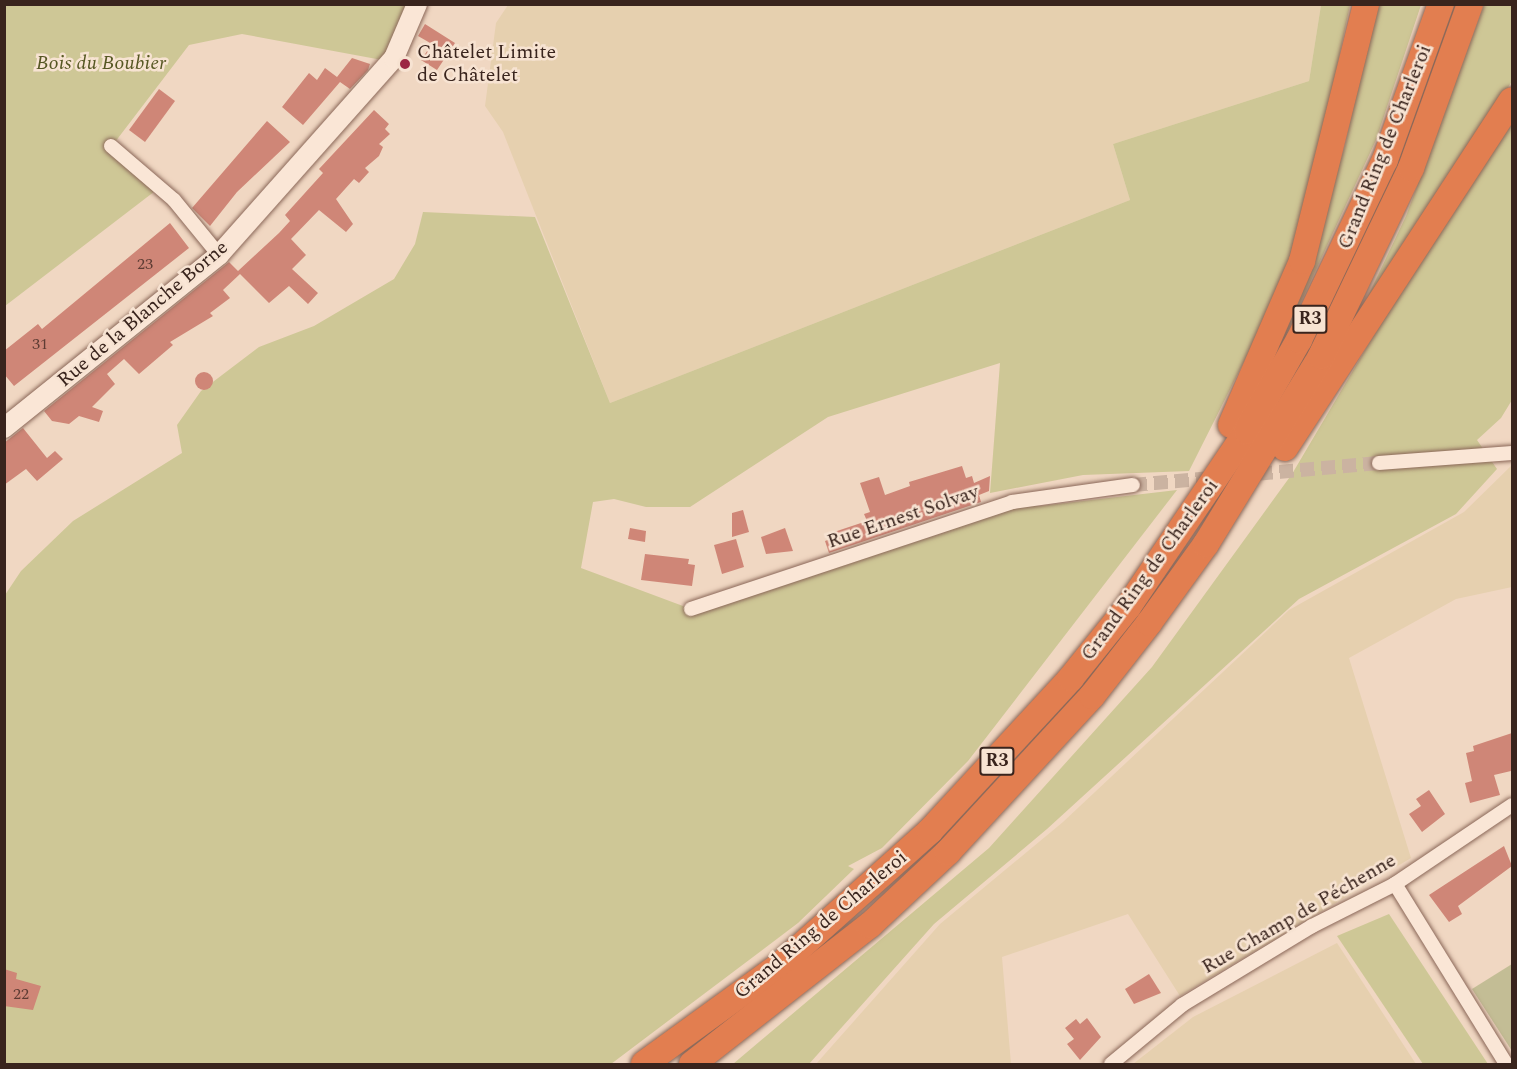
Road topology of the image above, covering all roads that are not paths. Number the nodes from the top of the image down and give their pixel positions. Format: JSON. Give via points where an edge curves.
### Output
{"nodes":[{"id":1,"x":417,"y":4,"type":"edge"},
{"id":2,"x":1366,"y":4,"type":"edge"},
{"id":3,"x":1441,"y":4,"type":"edge"},
{"id":4,"x":1470,"y":4,"type":"edge"},
{"id":5,"x":1512,"y":100,"type":"edge"},
{"id":6,"x":111,"y":146,"type":"dead end"},
{"id":7,"x":219,"y":255,"type":"junction"},
{"id":8,"x":4,"y":428,"type":"edge"},
{"id":9,"x":1512,"y":453,"type":"edge"},
{"id":10,"x":1379,"y":463,"type":"tunnel mouth"},
{"id":11,"x":1133,"y":485,"type":"tunnel mouth"},
{"id":12,"x":1206,"y":544,"type":"junction"},
{"id":13,"x":1128,"y":607,"type":"junction"},
{"id":14,"x":691,"y":609,"type":"dead end"},
{"id":15,"x":1512,"y":805,"type":"edge"},
{"id":16,"x":1395,"y":884,"type":"junction"},
{"id":17,"x":644,"y":1065,"type":"edge"},
{"id":18,"x":693,"y":1065,"type":"edge"},
{"id":19,"x":1111,"y":1065,"type":"edge"},
{"id":20,"x":1506,"y":1065,"type":"edge"}],
"edges":[{"from":1,"to":7,"type":"street","name":"Rue de la Blanche Borne","via":[[394,58]]},
{"from":2,"to":13,"type":"highway","via":[[1324,187],[1297,273],[1243,404],[1147,560]]},
{"from":3,"to":13,"type":"highway","name":"Grand Ring de Charleroi","number":"R3","via":[[1385,160],[1299,340],[1247,431]]},
{"from":4,"to":12,"type":"highway","name":"Grand Ring de Charleroi","number":"R3","via":[[1411,168],[1367,265],[1269,445]]},
{"from":5,"to":12,"type":"highway","via":[[1373,320],[1239,517]]},
{"from":6,"to":7,"type":"street","via":[[174,200]]},
{"from":7,"to":8,"type":"street","name":"Rue de la Blanche Borne"},
{"from":9,"to":10,"type":"street"},
{"from":11,"to":14,"type":"street","name":"Rue Ernest Solvay","via":[[1012,502]]},
{"from":12,"to":18,"type":"highway","name":"Grand Ring de Charleroi","number":"R3","via":[[1092,696],[948,852],[870,925]]},
{"from":13,"to":17,"type":"highway","name":"Grand Ring de Charleroi","number":"R3","via":[[1071,678],[922,839],[779,966]]},
{"from":15,"to":16,"type":"street","name":"Rue Champ de Péchenne"},
{"from":16,"to":19,"type":"street","name":"Rue Champ de Péchenne","via":[[1312,926],[1182,1005]]},
{"from":16,"to":20,"type":"street"}]}
